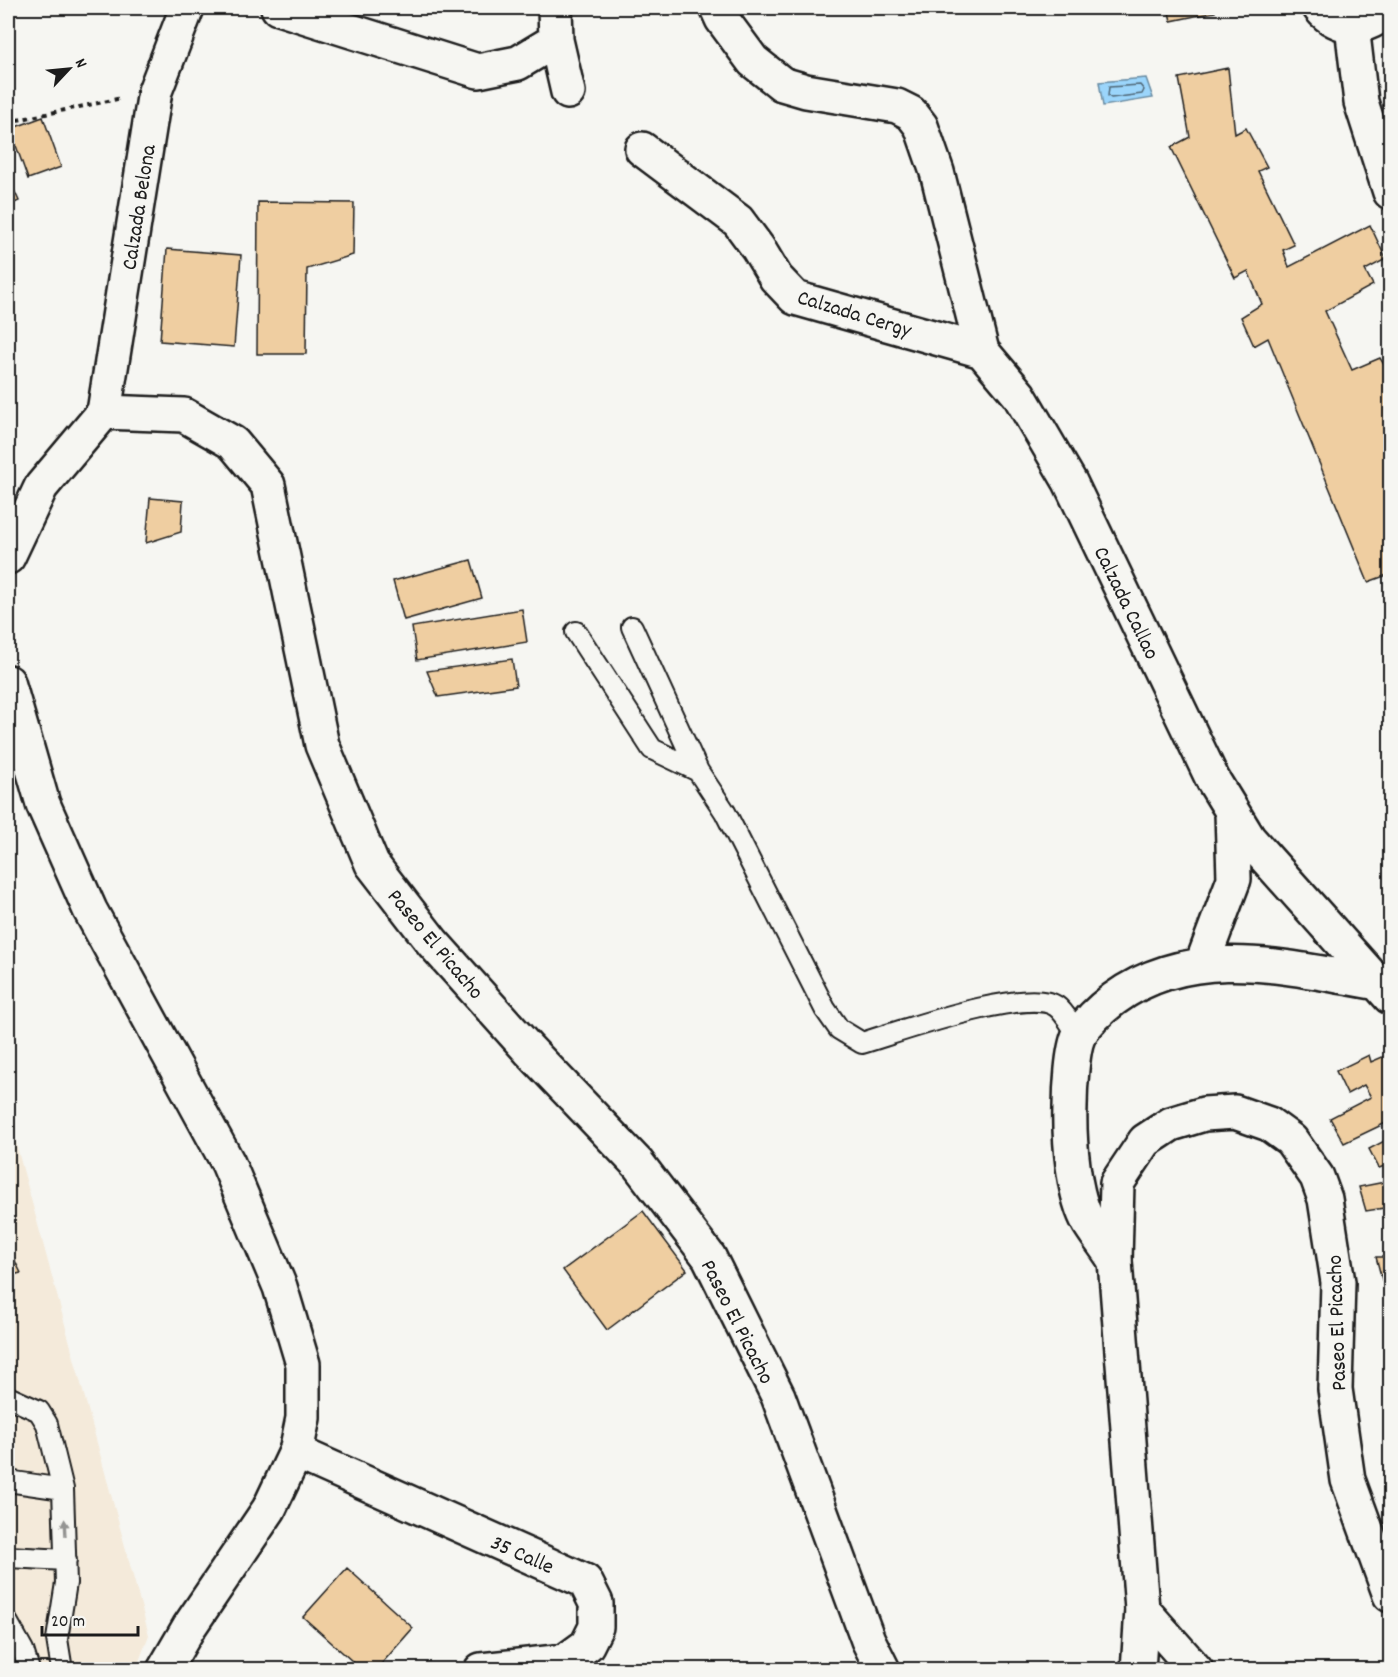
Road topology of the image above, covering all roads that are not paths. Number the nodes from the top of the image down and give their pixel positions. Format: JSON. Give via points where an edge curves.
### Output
{"nodes":[{"id":1,"x":187,"y":8,"type":"edge"},
{"id":2,"x":278,"y":8,"type":"edge"},
{"id":3,"x":555,"y":8,"type":"edge"},
{"id":4,"x":717,"y":8,"type":"edge"},
{"id":5,"x":1320,"y":8,"type":"edge"},
{"id":6,"x":1387,"y":8,"type":"edge"},
{"id":7,"x":1352,"y":26,"type":"junction"},
{"id":8,"x":556,"y":40,"type":"junction"},
{"id":9,"x":568,"y":92,"type":"dead end"},
{"id":10,"x":642,"y":149,"type":"dead end"},
{"id":11,"x":1390,"y":192,"type":"edge"},
{"id":12,"x":982,"y":351,"type":"junction"},
{"id":13,"x":104,"y":412,"type":"junction"},
{"id":14,"x":8,"y":557,"type":"edge"},
{"id":15,"x":632,"y":627,"type":"dead end"},
{"id":16,"x":576,"y":632,"type":"dead end"},
{"id":17,"x":8,"y":682,"type":"edge"},
{"id":18,"x":698,"y":771,"type":"junction"},
{"id":19,"x":1232,"y":810,"type":"junction"},
{"id":20,"x":1202,"y":964,"type":"junction"},
{"id":21,"x":1384,"y":990,"type":"edge"},
{"id":22,"x":1079,"y":1036,"type":"junction"},
{"id":23,"x":1115,"y":1261,"type":"junction"},
{"id":24,"x":8,"y":1397,"type":"edge"},
{"id":25,"x":296,"y":1452,"type":"junction"},
{"id":26,"x":8,"y":1480,"type":"edge"},
{"id":27,"x":63,"y":1489,"type":"junction"},
{"id":28,"x":8,"y":1557,"type":"edge"},
{"id":29,"x":66,"y":1560,"type":"junction"},
{"id":30,"x":1390,"y":1595,"type":"edge"},
{"id":31,"x":1142,"y":1609,"type":"junction"},
{"id":32,"x":8,"y":1623,"type":"edge"},
{"id":33,"x":29,"y":1670,"type":"edge"},
{"id":34,"x":62,"y":1670,"type":"edge"},
{"id":35,"x":164,"y":1670,"type":"edge"},
{"id":36,"x":481,"y":1670,"type":"edge"},
{"id":37,"x":883,"y":1670,"type":"edge"},
{"id":38,"x":1138,"y":1670,"type":"edge"},
{"id":39,"x":1196,"y":1670,"type":"edge"}],
"edges":[{"from":1,"to":13,"type":"street","name":"Calzada Belona","via":[[155,91]]},
{"from":2,"to":8,"type":"street","via":[[478,71],[518,63]]},
{"from":3,"to":8,"type":"street"},
{"from":4,"to":12,"type":"street","name":"Calzada Callao","via":[[753,61],[782,84],[897,106],[911,113],[921,126],[937,172]]},
{"from":5,"to":7,"type":"street","via":[[1339,23]]},
{"from":6,"to":7,"type":"street","via":[[1377,18]]},
{"from":7,"to":11,"type":"street","via":[[1361,102]]},
{"from":8,"to":9,"type":"street"},
{"from":10,"to":12,"type":"street","name":"Calzada Cergy","via":[[738,221],[776,278],[795,298]]},
{"from":12,"to":19,"type":"street","name":"Calzada Callao","via":[[1019,395],[1070,482],[1213,780]]},
{"from":13,"to":14,"type":"street","via":[[41,487]]},
{"from":13,"to":37,"type":"street","name":"Paseo El Picacho","via":[[184,415],[232,443],[268,485],[322,745],[372,864],[433,943],[638,1164],[709,1257],[778,1396],[868,1640]]},
{"from":15,"to":18,"type":"lane"},
{"from":16,"to":18,"type":"lane","via":[[652,749]]},
{"from":17,"to":25,"type":"street","via":[[43,804],[85,900],[228,1163],[280,1287],[303,1364],[303,1418]]},
{"from":18,"to":22,"type":"lane","via":[[725,812],[825,1010],[839,1029],[862,1043],[991,1005],[1036,999],[1056,1006]]},
{"from":19,"to":20,"type":"street","via":[[1234,879]]},
{"from":19,"to":21,"type":"street","name":"Calzada Callao","via":[[1249,838]]},
{"from":20,"to":21,"type":"street","via":[[1267,964]]},
{"from":20,"to":22,"type":"street","via":[[1172,970],[1130,988],[1103,1008]]},
{"from":22,"to":23,"type":"street","via":[[1071,1083],[1070,1136],[1077,1185],[1088,1221]]},
{"from":23,"to":30,"type":"street","name":"Paseo El Picacho","via":[[1117,1183],[1145,1141],[1171,1124],[1204,1114],[1235,1112],[1269,1124],[1292,1140],[1317,1177],[1325,1199],[1338,1282],[1335,1389],[1348,1480]]},
{"from":23,"to":31,"type":"street","name":"Paseo El Picacho"},
{"from":24,"to":27,"type":"lane","via":[[39,1411],[47,1424]]},
{"from":25,"to":35,"type":"street","via":[[269,1509]]},
{"from":25,"to":36,"type":"street","name":"35 Calle","via":[[585,1581],[596,1603],[596,1627],[587,1645],[565,1661]]},
{"from":26,"to":27,"type":"lane"},
{"from":29,"to":27,"type":"lane","one_way":true},
{"from":28,"to":29,"type":"lane"},
{"from":29,"to":34,"type":"lane","via":[[57,1639]]},
{"from":31,"to":38,"type":"street","name":"Paseo El Picacho"},
{"from":31,"to":39,"type":"street"},
{"from":32,"to":33,"type":"lane"}]}
